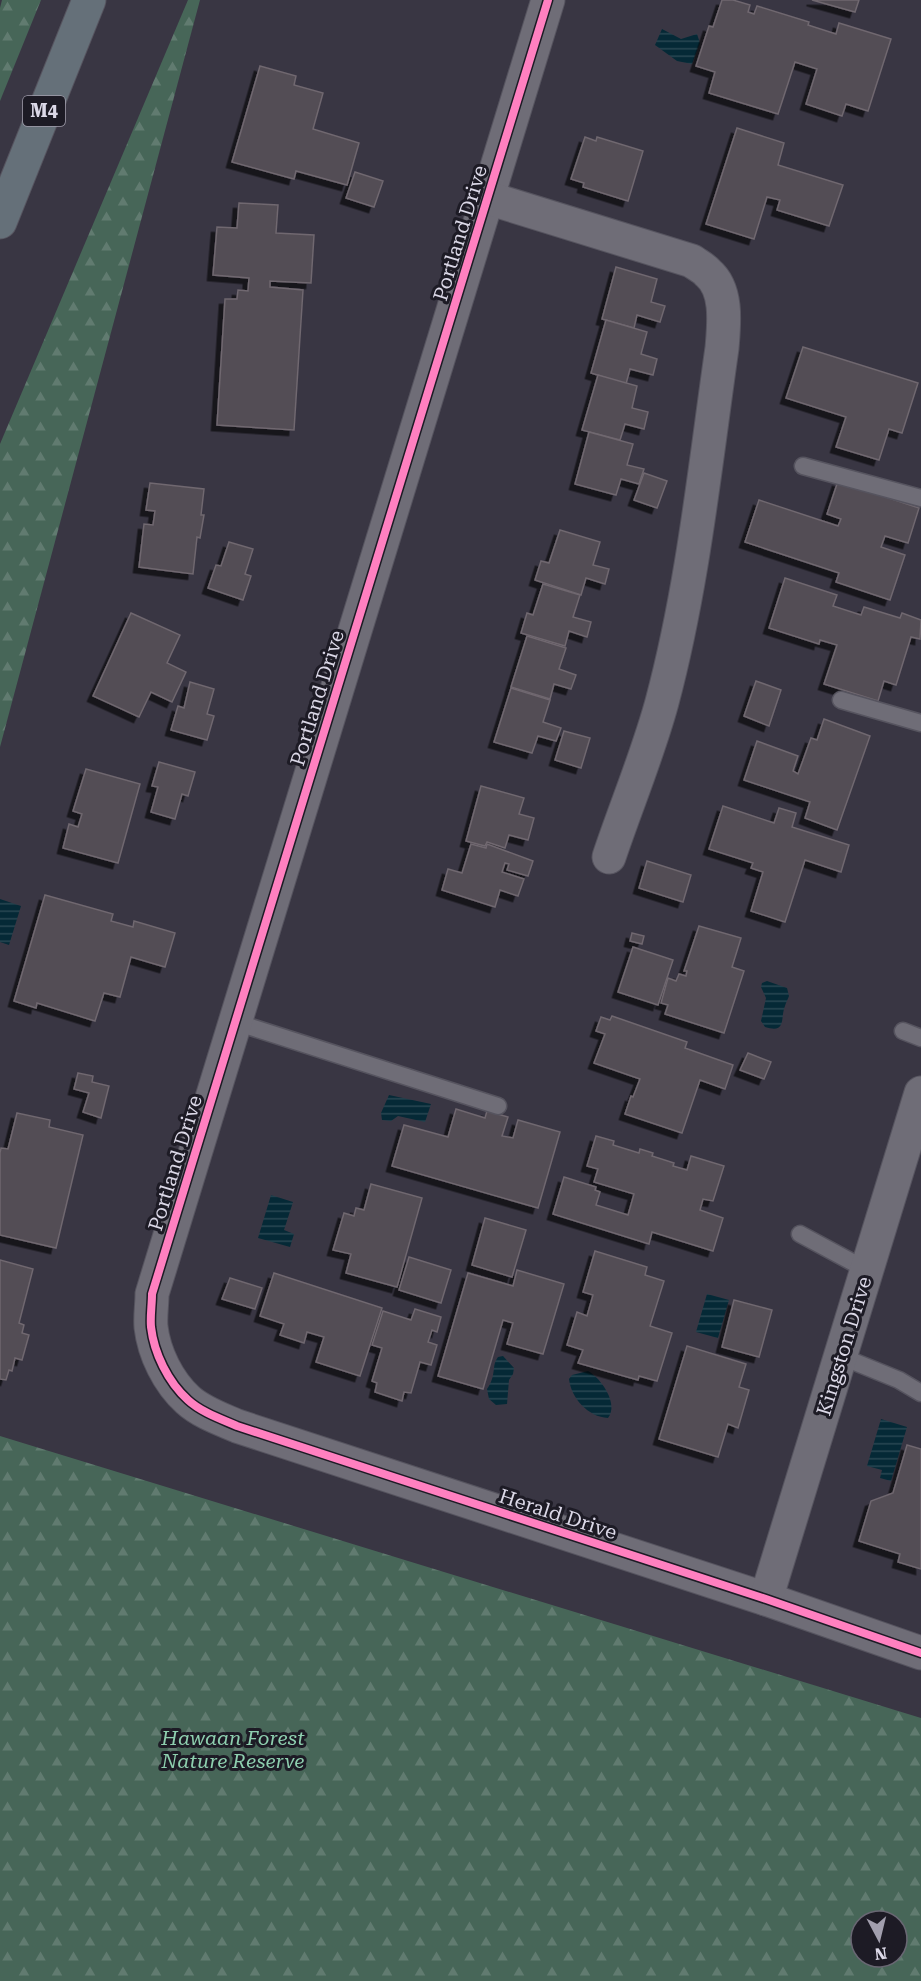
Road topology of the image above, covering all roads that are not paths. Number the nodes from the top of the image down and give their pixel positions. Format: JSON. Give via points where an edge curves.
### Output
{"nodes":[{"id":1,"x":89,"y":0,"type":"edge"},
{"id":2,"x":548,"y":0,"type":"edge"},
{"id":3,"x":488,"y":198,"type":"junction"},
{"id":4,"x":0,"y":222,"type":"edge"},
{"id":5,"x":802,"y":466,"type":"dead end"},
{"id":6,"x":921,"y":498,"type":"edge"},
{"id":7,"x":841,"y":700,"type":"dead end"},
{"id":8,"x":921,"y":723,"type":"edge"},
{"id":9,"x":609,"y":858,"type":"dead end"},
{"id":10,"x":235,"y":1022,"type":"junction"},
{"id":11,"x":903,"y":1031,"type":"dead end"},
{"id":12,"x":921,"y":1038,"type":"edge"},
{"id":13,"x":921,"y":1093,"type":"edge"},
{"id":14,"x":498,"y":1107,"type":"dead end"},
{"id":15,"x":911,"y":1162,"type":"edge"},
{"id":16,"x":800,"y":1234,"type":"dead end"},
{"id":17,"x":867,"y":1270,"type":"junction"},
{"id":18,"x":840,"y":1356,"type":"junction"},
{"id":19,"x":921,"y":1393,"type":"edge"},
{"id":20,"x":188,"y":1400,"type":"joint"},
{"id":21,"x":766,"y":1599,"type":"junction"},
{"id":22,"x":921,"y":1653,"type":"edge"}],
"edges":[{"from":1,"to":4,"type":"main road","number":"M4"},
{"from":2,"to":3,"type":"street","name":"Portland Drive"},
{"from":3,"to":9,"type":"street","via":[[692,261],[710,274],[720,290],[722,348],[696,538],[672,662],[662,704]]},
{"from":3,"to":10,"type":"street","name":"Portland Drive"},
{"from":5,"to":6,"type":"lane"},
{"from":7,"to":8,"type":"lane"},
{"from":10,"to":14,"type":"lane"},
{"from":10,"to":20,"type":"street","name":"Portland Drive","via":[[152,1294],[151,1327],[156,1354]]},
{"from":11,"to":12,"type":"lane"},
{"from":13,"to":15,"type":"street","name":"Kingston Drive"},
{"from":15,"to":17,"type":"street","name":"Kingston Drive"},
{"from":16,"to":17,"type":"lane"},
{"from":17,"to":18,"type":"street","name":"Kingston Drive"},
{"from":18,"to":19,"type":"lane"},
{"from":18,"to":21,"type":"street","name":"Kingston Drive"},
{"from":20,"to":21,"type":"street","name":"Herald Drive","via":[[237,1426]]},
{"from":21,"to":22,"type":"street","name":"Herald Drive"}]}
